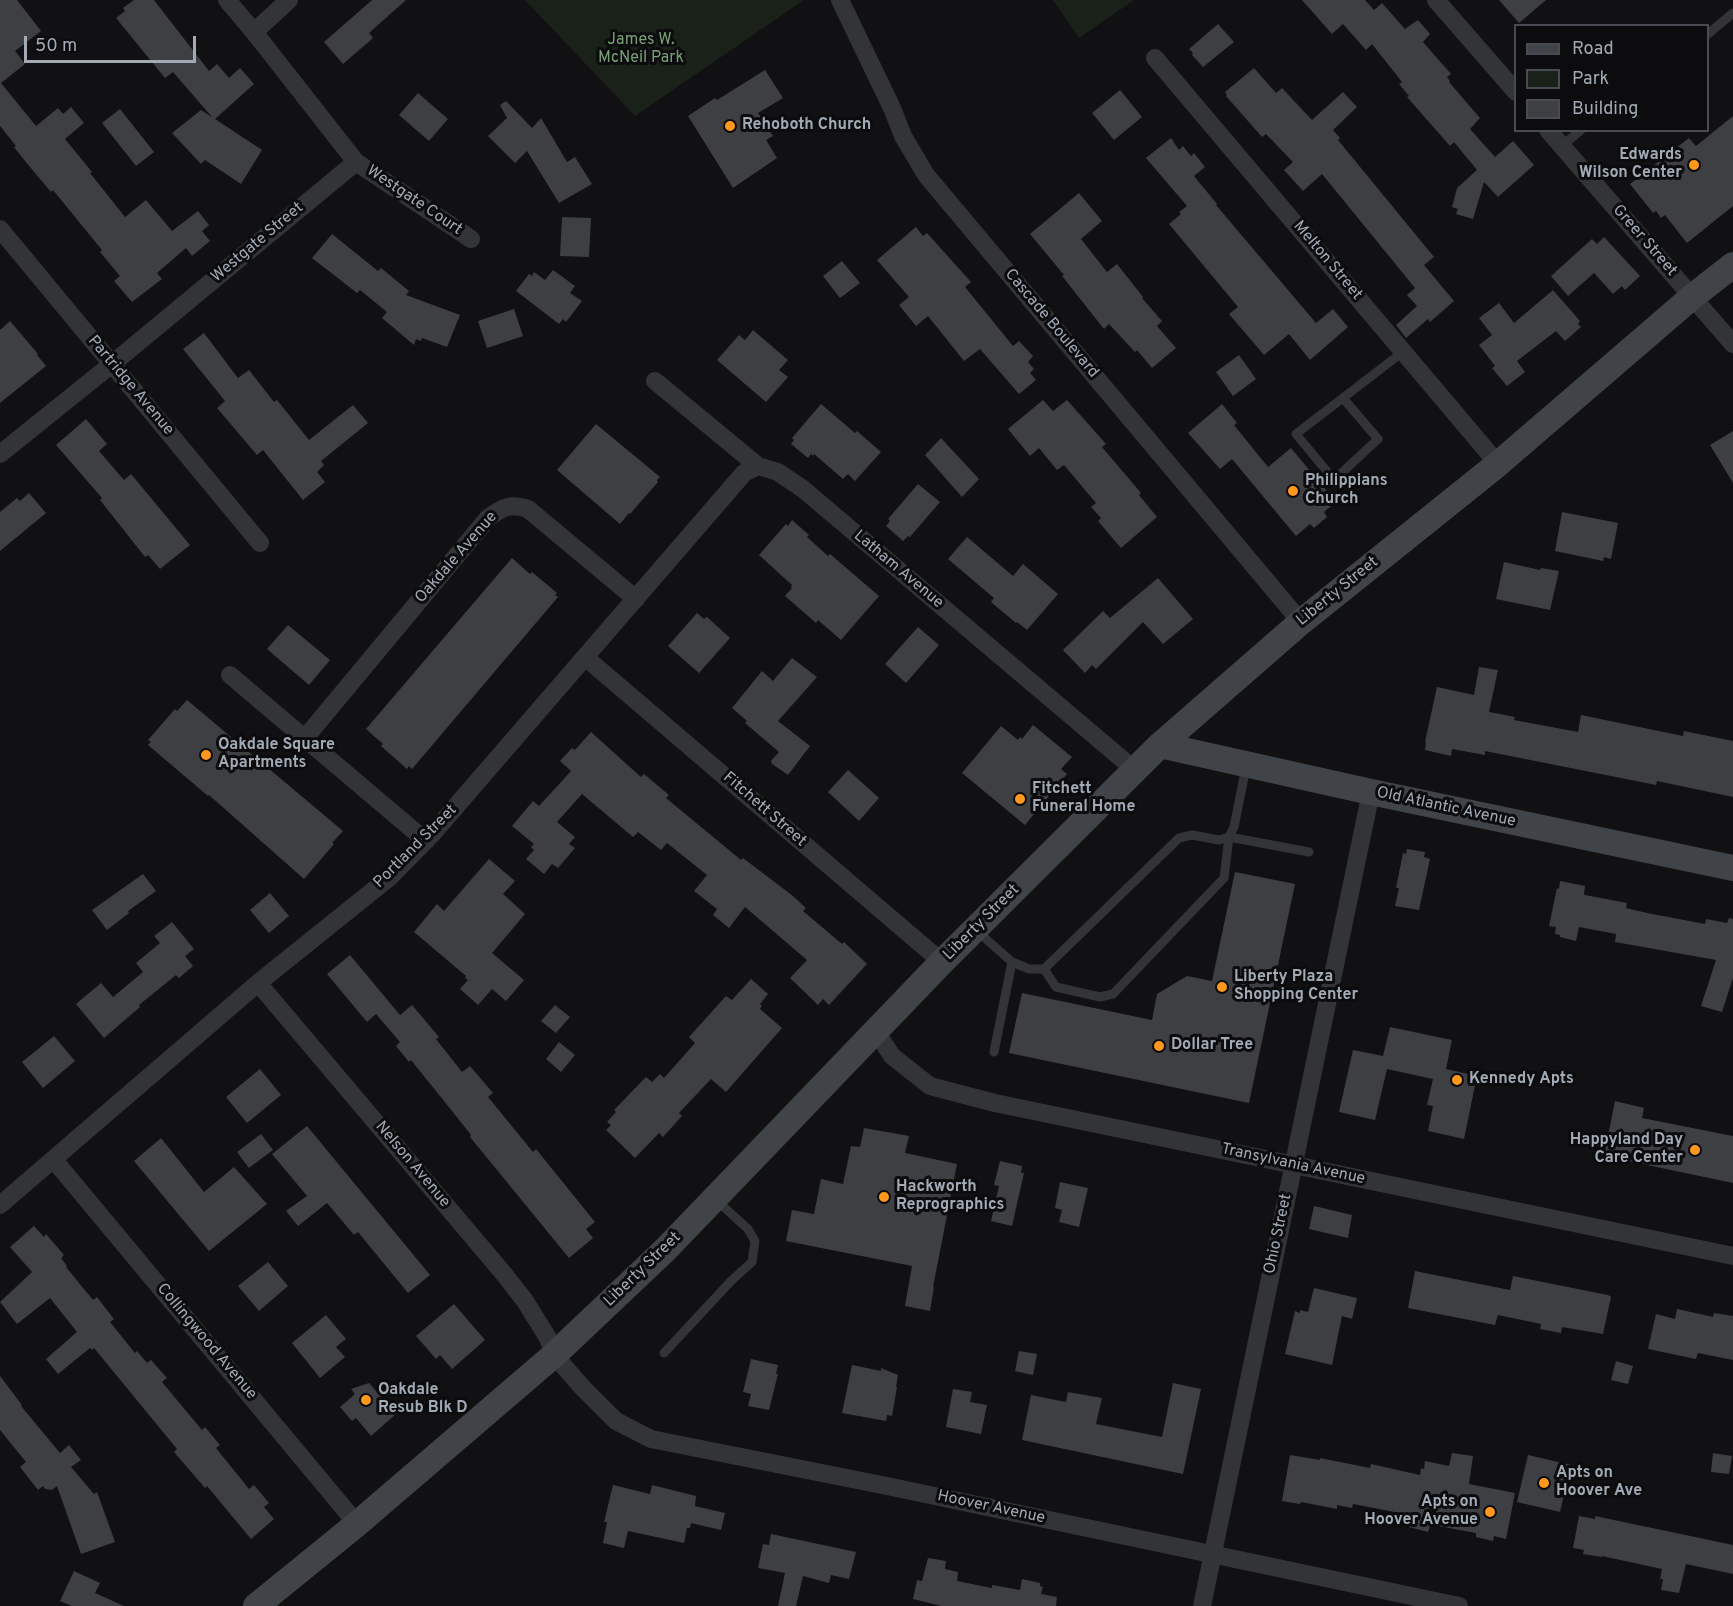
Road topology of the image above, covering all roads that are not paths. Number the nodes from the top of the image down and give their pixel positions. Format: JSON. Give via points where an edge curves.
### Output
{"nodes":[{"id":1,"x":228,"y":0,"type":"edge"},
{"id":2,"x":289,"y":0,"type":"edge"},
{"id":3,"x":840,"y":0,"type":"edge"},
{"id":4,"x":1436,"y":0,"type":"edge"},
{"id":5,"x":1733,"y":13,"type":"edge"},
{"id":6,"x":254,"y":32,"type":"junction"},
{"id":7,"x":1709,"y":32,"type":"edge"},
{"id":8,"x":1155,"y":58,"type":"dead end"},
{"id":9,"x":1514,"y":91,"type":"edge"},
{"id":10,"x":1550,"y":132,"type":"edge"},
{"id":11,"x":1579,"y":132,"type":"edge"},
{"id":12,"x":1562,"y":146,"type":"junction"},
{"id":13,"x":356,"y":162,"type":"junction"},
{"id":14,"x":0,"y":230,"type":"edge"},
{"id":15,"x":471,"y":239,"type":"dead end"},
{"id":16,"x":1733,"y":265,"type":"edge"},
{"id":17,"x":1692,"y":297,"type":"junction"},
{"id":18,"x":1733,"y":344,"type":"edge"},
{"id":19,"x":1404,"y":351,"type":"junction"},
{"id":20,"x":112,"y":364,"type":"junction"},
{"id":21,"x":655,"y":381,"type":"dead end"},
{"id":22,"x":1344,"y":398,"type":"junction"},
{"id":23,"x":0,"y":454,"type":"edge"},
{"id":24,"x":1498,"y":464,"type":"junction"},
{"id":25,"x":758,"y":466,"type":"junction"},
{"id":26,"x":260,"y":543,"type":"dead end"},
{"id":27,"x":636,"y":599,"type":"junction"},
{"id":28,"x":1301,"y":622,"type":"junction"},
{"id":29,"x":586,"y":658,"type":"junction"},
{"id":30,"x":230,"y":675,"type":"dead end"},
{"id":31,"x":305,"y":738,"type":"junction"},
{"id":32,"x":1160,"y":745,"type":"junction"},
{"id":33,"x":1247,"y":765,"type":"junction"},
{"id":34,"x":1135,"y":770,"type":"junction"},
{"id":35,"x":1371,"y":792,"type":"junction"},
{"id":36,"x":1229,"y":837,"type":"junction"},
{"id":37,"x":426,"y":841,"type":"junction"},
{"id":38,"x":1309,"y":852,"type":"dead end"},
{"id":39,"x":1733,"y":868,"type":"edge"},
{"id":40,"x":975,"y":930,"type":"junction"},
{"id":41,"x":1012,"y":962,"type":"junction"},
{"id":42,"x":942,"y":963,"type":"junction"},
{"id":43,"x":1044,"y":969,"type":"junction"},
{"id":44,"x":258,"y":983,"type":"junction"},
{"id":45,"x":876,"y":1031,"type":"junction"},
{"id":46,"x":994,"y":1052,"type":"dead end"},
{"id":47,"x":54,"y":1160,"type":"junction"},
{"id":48,"x":1293,"y":1165,"type":"junction"},
{"id":49,"x":714,"y":1198,"type":"junction"},
{"id":50,"x":0,"y":1205,"type":"edge"},
{"id":51,"x":1733,"y":1256,"type":"edge"},
{"id":52,"x":664,"y":1353,"type":"dead end"},
{"id":53,"x":554,"y":1355,"type":"junction"},
{"id":54,"x":357,"y":1524,"type":"junction"},
{"id":55,"x":1213,"y":1554,"type":"junction"},
{"id":56,"x":255,"y":1606,"type":"edge"},
{"id":57,"x":1202,"y":1606,"type":"edge"},
{"id":58,"x":1459,"y":1606,"type":"edge"}],
"edges":[{"from":1,"to":6,"type":"street"},
{"from":2,"to":6,"type":"street"},
{"from":3,"to":28,"type":"street","name":"Cascade Boulevard","via":[[903,136],[926,175]]},
{"from":4,"to":9,"type":"street"},
{"from":5,"to":7,"type":"lane"},
{"from":6,"to":13,"type":"street"},
{"from":8,"to":19,"type":"street","name":"Melton Street"},
{"from":10,"to":12,"type":"street","name":"Greer Street"},
{"from":11,"to":12,"type":"lane"},
{"from":12,"to":17,"type":"street","name":"Greer Street"},
{"from":13,"to":15,"type":"street","name":"Westgate Court"},
{"from":13,"to":20,"type":"street","name":"Westgate Street"},
{"from":14,"to":20,"type":"street","name":"Partridge Avenue"},
{"from":16,"to":17,"type":"main road","name":"Liberty Street"},
{"from":17,"to":18,"type":"street","name":"Greer Street"},
{"from":17,"to":24,"type":"main road","name":"Liberty Street"},
{"from":19,"to":22,"type":"lane"},
{"from":19,"to":24,"type":"street","name":"Melton Street"},
{"from":20,"to":23,"type":"street","name":"Westgate Street"},
{"from":20,"to":26,"type":"street","name":"Partridge Avenue"},
{"from":21,"to":25,"type":"street","name":"Latham Avenue"},
{"from":22,"to":22,"type":"lane","via":[[1378,439],[1334,480],[1296,434]]},
{"from":24,"to":28,"type":"main road","name":"Liberty Street"},
{"from":25,"to":27,"type":"street","name":"Portland Street","via":[[744,473]]},
{"from":25,"to":34,"type":"street","name":"Latham Avenue","via":[[778,472],[803,489]]},
{"from":27,"to":29,"type":"street","name":"Portland Street"},
{"from":27,"to":31,"type":"street","name":"Oakdale Avenue","via":[[528,509],[517,505],[501,508],[488,518]]},
{"from":28,"to":32,"type":"main road","name":"Liberty Street"},
{"from":29,"to":37,"type":"street","name":"Portland Street"},
{"from":29,"to":42,"type":"street","name":"Fitchett Street"},
{"from":30,"to":31,"type":"street"},
{"from":31,"to":37,"type":"street"},
{"from":32,"to":33,"type":"main road","name":"Old Atlantic Avenue"},
{"from":32,"to":34,"type":"main road","name":"Liberty Street"},
{"from":33,"to":35,"type":"main road","name":"Old Atlantic Avenue"},
{"from":33,"to":36,"type":"lane"},
{"from":34,"to":40,"type":"main road","name":"Liberty Street"},
{"from":35,"to":39,"type":"main road","name":"Old Atlantic Avenue"},
{"from":35,"to":48,"type":"street","name":"Ohio Street"},
{"from":36,"to":38,"type":"lane"},
{"from":36,"to":43,"type":"lane","via":[[1179,838]]},
{"from":36,"to":43,"type":"lane","via":[[1224,878],[1113,994],[1100,997],[1056,987]]},
{"from":37,"to":44,"type":"street","name":"Portland Street","via":[[390,877]]},
{"from":40,"to":41,"type":"lane"},
{"from":40,"to":42,"type":"main road","name":"Liberty Street"},
{"from":41,"to":43,"type":"lane","via":[[1029,969]]},
{"from":41,"to":46,"type":"lane"},
{"from":42,"to":45,"type":"main road","name":"Liberty Street"},
{"from":44,"to":47,"type":"street","name":"Portland Street"},
{"from":44,"to":53,"type":"street","name":"Nelson Avenue","via":[[525,1301]]},
{"from":45,"to":48,"type":"street","name":"Transylvania Avenue","via":[[892,1056],[938,1088]]},
{"from":45,"to":49,"type":"main road","name":"Liberty Street"},
{"from":47,"to":50,"type":"street","name":"Portland Street"},
{"from":47,"to":54,"type":"street","name":"Collingwood Avenue"},
{"from":48,"to":51,"type":"street","name":"Transylvania Avenue"},
{"from":48,"to":55,"type":"street","name":"Ohio Street"},
{"from":49,"to":52,"type":"lane","via":[[748,1229],[754,1241],[752,1262]]},
{"from":49,"to":53,"type":"main road","name":"Liberty Street"},
{"from":53,"to":54,"type":"main road","name":"Liberty Street"},
{"from":53,"to":55,"type":"street","name":"Hoover Avenue","via":[[616,1421],[651,1439]]},
{"from":54,"to":56,"type":"main road","name":"Liberty Street"},
{"from":55,"to":57,"type":"street","name":"Ohio Street"},
{"from":55,"to":58,"type":"street","name":"Hoover Avenue"}]}
